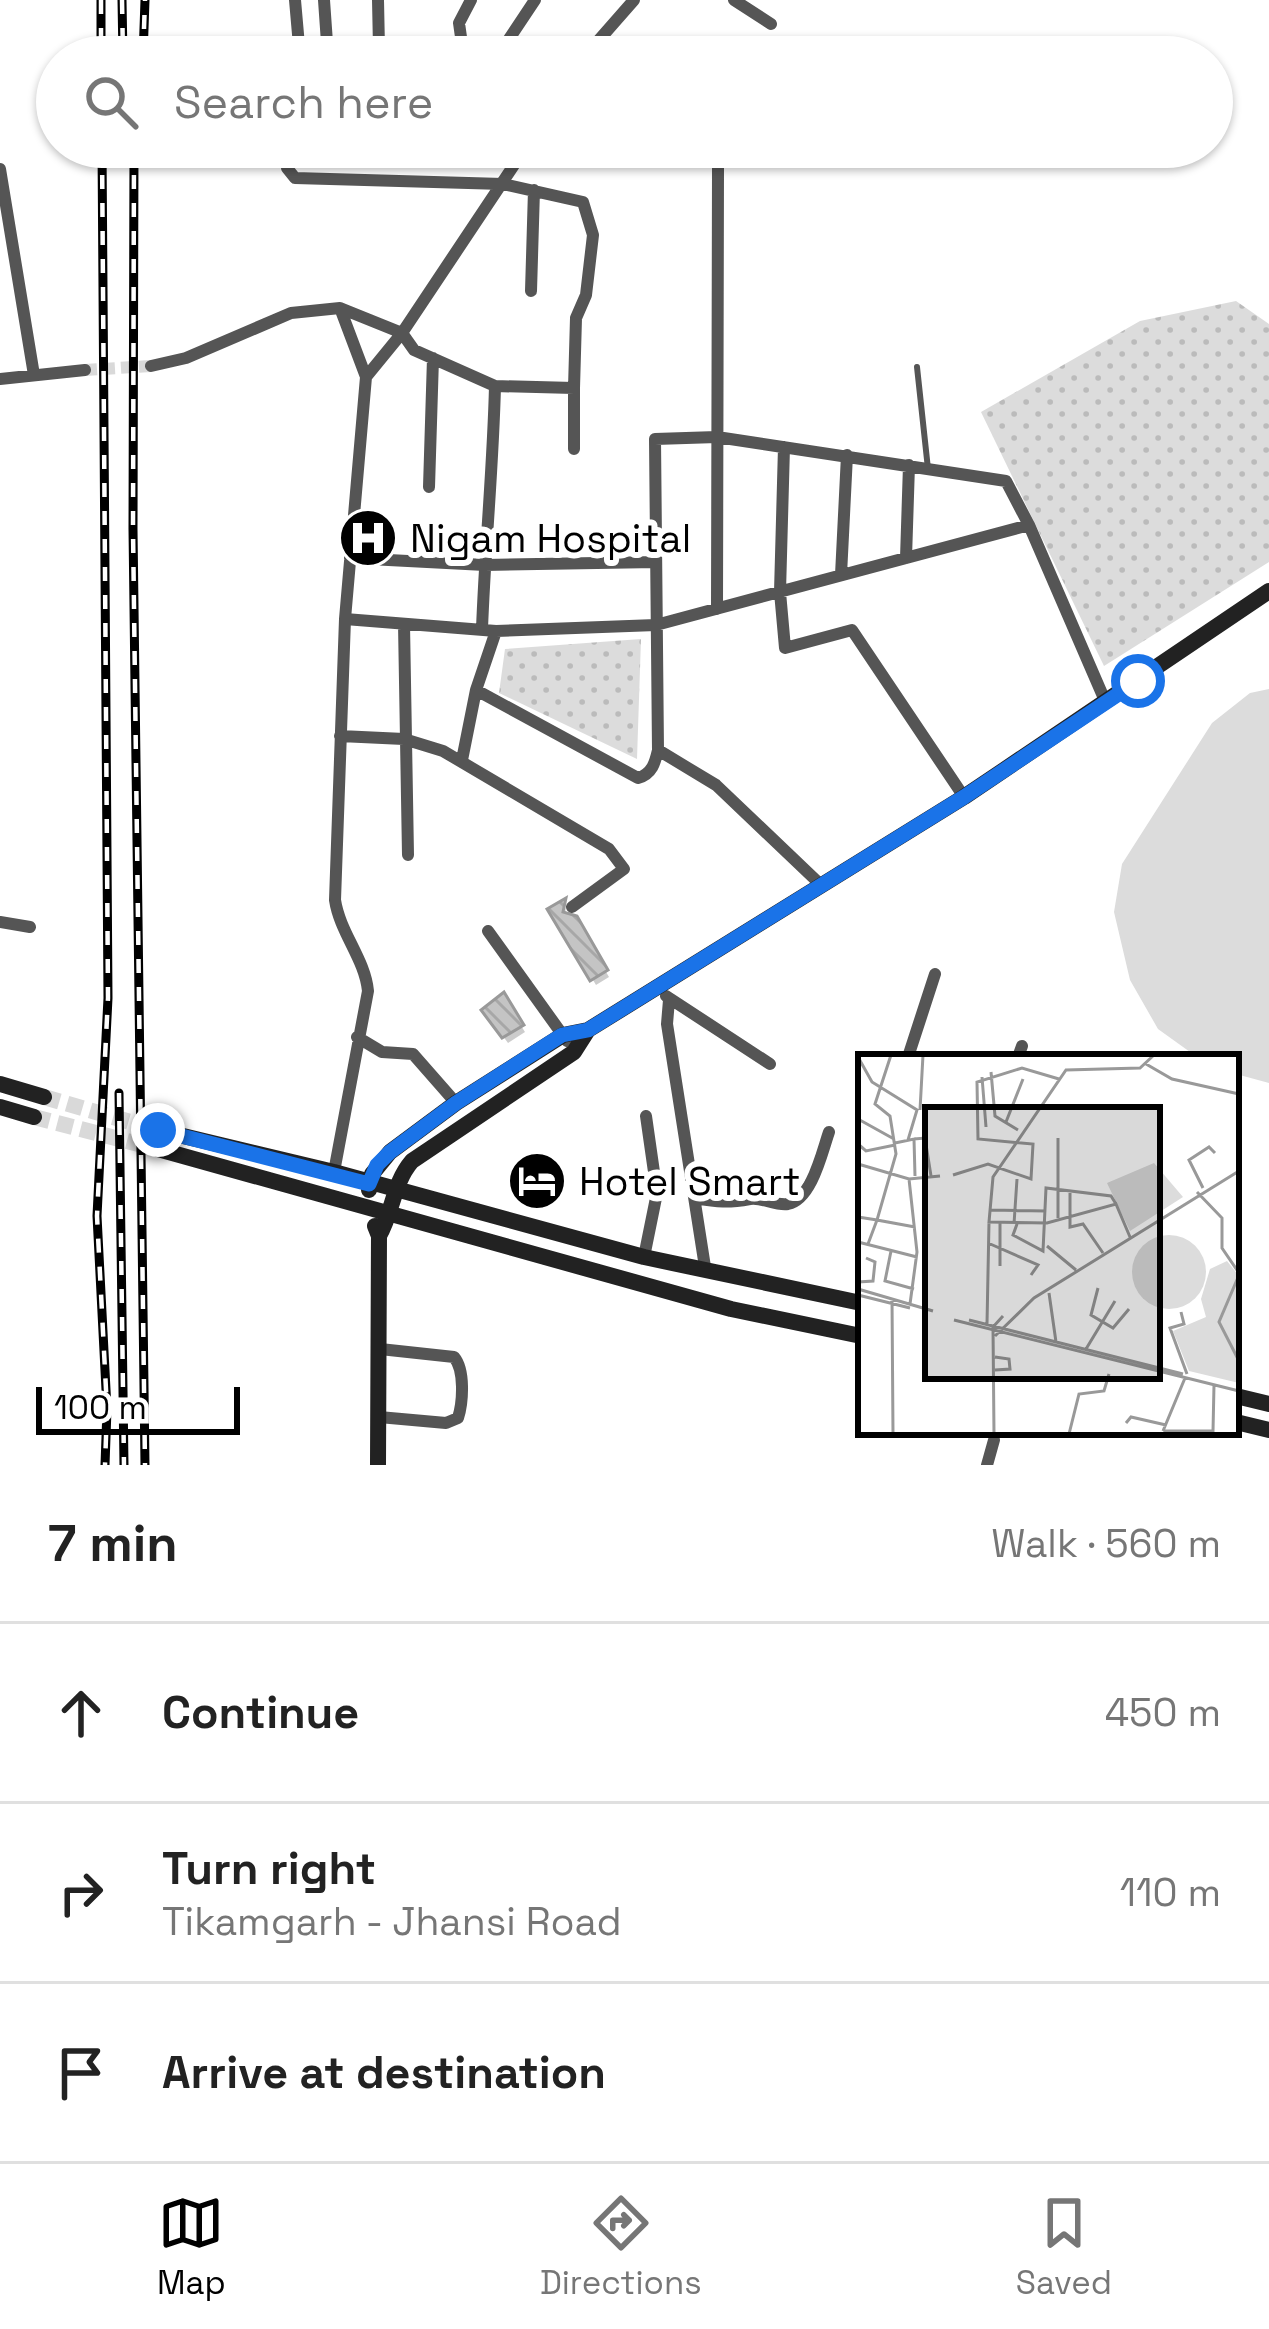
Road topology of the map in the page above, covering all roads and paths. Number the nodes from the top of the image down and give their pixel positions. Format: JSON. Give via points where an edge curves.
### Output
{"nodes":[{"id":1,"x":295,"y":0,"type":"edge"},
{"id":2,"x":324,"y":0,"type":"edge"},
{"id":3,"x":378,"y":0,"type":"edge"},
{"id":4,"x":471,"y":0,"type":"edge"},
{"id":5,"x":535,"y":0,"type":"edge"},
{"id":6,"x":634,"y":0,"type":"edge"},
{"id":7,"x":734,"y":0,"type":"edge"},
{"id":8,"x":771,"y":24,"type":"dead end"},
{"id":9,"x":298,"y":36,"type":"edge"},
{"id":10,"x":327,"y":36,"type":"edge"},
{"id":11,"x":379,"y":36,"type":"edge"},
{"id":12,"x":461,"y":36,"type":"edge"},
{"id":13,"x":510,"y":36,"type":"edge"},
{"id":14,"x":602,"y":36,"type":"edge"},
{"id":15,"x":286,"y":168,"type":"edge"},
{"id":16,"x":513,"y":168,"type":"edge"},
{"id":17,"x":718,"y":168,"type":"dead end"},
{"id":18,"x":0,"y":169,"type":"edge"},
{"id":19,"x":503,"y":184,"type":"junction"},
{"id":20,"x":534,"y":190,"type":"junction"},
{"id":21,"x":531,"y":291,"type":"dead end"},
{"id":22,"x":340,"y":308,"type":"junction"},
{"id":23,"x":402,"y":333,"type":"junction"},
{"id":24,"x":433,"y":358,"type":"junction"},
{"id":25,"x":151,"y":366,"type":"tunnel mouth"},
{"id":26,"x":917,"y":367,"type":"dead end"},
{"id":27,"x":85,"y":370,"type":"tunnel mouth"},
{"id":28,"x":34,"y":375,"type":"junction"},
{"id":29,"x":365,"y":377,"type":"junction"},
{"id":30,"x":0,"y":379,"type":"edge"},
{"id":31,"x":495,"y":386,"type":"junction"},
{"id":32,"x":574,"y":388,"type":"junction"},
{"id":33,"x":717,"y":437,"type":"junction"},
{"id":34,"x":784,"y":447,"type":"junction"},
{"id":35,"x":574,"y":449,"type":"dead end"},
{"id":36,"x":847,"y":455,"type":"junction"},
{"id":37,"x":909,"y":466,"type":"junction"},
{"id":38,"x":928,"y":469,"type":"junction"},
{"id":39,"x":429,"y":487,"type":"dead end"},
{"id":40,"x":1029,"y":525,"type":"junction"},
{"id":41,"x":350,"y":558,"type":"junction"},
{"id":42,"x":906,"y":558,"type":"junction"},
{"id":43,"x":656,"y":562,"type":"junction"},
{"id":44,"x":484,"y":565,"type":"junction"},
{"id":45,"x":842,"y":575,"type":"junction"},
{"id":46,"x":1269,"y":591,"type":"edge"},
{"id":47,"x":780,"y":592,"type":"junction"},
{"id":48,"x":717,"y":609,"type":"junction"},
{"id":49,"x":345,"y":619,"type":"junction"},
{"id":50,"x":404,"y":624,"type":"junction"},
{"id":51,"x":656,"y":625,"type":"junction"},
{"id":52,"x":489,"y":630,"type":"junction"},
{"id":53,"x":476,"y":690,"type":"junction"},
{"id":54,"x":1106,"y":703,"type":"junction"},
{"id":55,"x":340,"y":736,"type":"junction"},
{"id":56,"x":404,"y":739,"type":"junction"},
{"id":57,"x":658,"y":750,"type":"junction"},
{"id":58,"x":463,"y":760,"type":"junction"},
{"id":59,"x":964,"y":797,"type":"junction"},
{"id":60,"x":408,"y":855,"type":"dead end"},
{"id":61,"x":821,"y":885,"type":"junction"},
{"id":62,"x":572,"y":907,"type":"dead end"},
{"id":63,"x":0,"y":922,"type":"edge"},
{"id":64,"x":30,"y":927,"type":"dead end"},
{"id":65,"x":488,"y":931,"type":"dead end"},
{"id":66,"x":935,"y":974,"type":"dead end"},
{"id":67,"x":664,"y":993,"type":"junction"},
{"id":68,"x":588,"y":1030,"type":"junction"},
{"id":69,"x":562,"y":1035,"type":"junction"},
{"id":70,"x":358,"y":1037,"type":"junction"},
{"id":71,"x":574,"y":1052,"type":"junction"},
{"id":72,"x":909,"y":1054,"type":"edge"},
{"id":73,"x":770,"y":1064,"type":"dead end"},
{"id":74,"x":0,"y":1084,"type":"edge"},
{"id":75,"x":44,"y":1097,"type":"tunnel mouth"},
{"id":76,"x":456,"y":1103,"type":"junction"},
{"id":77,"x":0,"y":1106,"type":"edge"},
{"id":78,"x":646,"y":1116,"type":"dead end"},
{"id":79,"x":34,"y":1117,"type":"tunnel mouth"},
{"id":80,"x":830,"y":1132,"type":"dead end"},
{"id":81,"x":334,"y":1172,"type":"junction"},
{"id":82,"x":369,"y":1184,"type":"junction"},
{"id":83,"x":396,"y":1190,"type":"junction"},
{"id":84,"x":695,"y":1198,"type":"junction"},
{"id":85,"x":369,"y":1208,"type":"junction"},
{"id":86,"x":392,"y":1215,"type":"junction"},
{"id":87,"x":379,"y":1236,"type":"junction"},
{"id":88,"x":644,"y":1257,"type":"junction"},
{"id":89,"x":705,"y":1268,"type":"junction"},
{"id":90,"x":858,"y":1302,"type":"edge"},
{"id":91,"x":858,"y":1335,"type":"edge"},
{"id":92,"x":380,"y":1349,"type":"junction"},
{"id":93,"x":1239,"y":1397,"type":"edge"},
{"id":94,"x":1269,"y":1404,"type":"edge"},
{"id":95,"x":379,"y":1417,"type":"junction"},
{"id":96,"x":1239,"y":1423,"type":"edge"},
{"id":97,"x":1269,"y":1430,"type":"edge"},
{"id":98,"x":994,"y":1440,"type":"dead end"},
{"id":99,"x":378,"y":1465,"type":"edge"},
{"id":100,"x":987,"y":1465,"type":"edge"}],
"edges":[{"from":1,"to":9,"type":"street"},
{"from":2,"to":10,"type":"street"},
{"from":3,"to":11,"type":"street"},
{"from":4,"to":12,"type":"street"},
{"from":5,"to":13,"type":"street"},
{"from":6,"to":14,"type":"street"},
{"from":7,"to":8,"type":"street"},
{"from":15,"to":19,"type":"street","via":[[295,178]]},
{"from":16,"to":19,"type":"street"},
{"from":17,"to":33,"type":"street"},
{"from":18,"to":28,"type":"street"},
{"from":19,"to":20,"type":"street"},
{"from":19,"to":23,"type":"street"},
{"from":20,"to":21,"type":"street"},
{"from":20,"to":32,"type":"street","via":[[583,202],[593,235],[576,318]]},
{"from":22,"to":23,"type":"street"},
{"from":22,"to":25,"type":"street","via":[[291,314]]},
{"from":22,"to":29,"type":"street"},
{"from":23,"to":24,"type":"street"},
{"from":23,"to":29,"type":"street"},
{"from":24,"to":31,"type":"street"},
{"from":24,"to":39,"type":"street"},
{"from":26,"to":38,"type":"lane"},
{"from":27,"to":28,"type":"street"},
{"from":28,"to":30,"type":"street"},
{"from":29,"to":41,"type":"street"},
{"from":31,"to":32,"type":"street"},
{"from":31,"to":44,"type":"street"},
{"from":32,"to":35,"type":"street"},
{"from":33,"to":34,"type":"street"},
{"from":33,"to":43,"type":"street","via":[[655,439]]},
{"from":33,"to":48,"type":"street"},
{"from":34,"to":36,"type":"street"},
{"from":34,"to":47,"type":"street"},
{"from":36,"to":37,"type":"street"},
{"from":36,"to":45,"type":"street"},
{"from":37,"to":38,"type":"street"},
{"from":37,"to":42,"type":"street"},
{"from":38,"to":40,"type":"street","via":[[1006,481]]},
{"from":40,"to":42,"type":"street"},
{"from":40,"to":54,"type":"street"},
{"from":41,"to":44,"type":"street"},
{"from":41,"to":49,"type":"street"},
{"from":42,"to":45,"type":"street"},
{"from":43,"to":44,"type":"street"},
{"from":43,"to":51,"type":"street"},
{"from":44,"to":52,"type":"street"},
{"from":45,"to":47,"type":"street"},
{"from":46,"to":54,"type":"street"},
{"from":47,"to":48,"type":"street"},
{"from":47,"to":59,"type":"street","via":[[784,648],[852,630]]},
{"from":48,"to":51,"type":"street"},
{"from":49,"to":50,"type":"street"},
{"from":49,"to":55,"type":"street"},
{"from":50,"to":52,"type":"street"},
{"from":50,"to":56,"type":"street"},
{"from":51,"to":52,"type":"street"},
{"from":51,"to":57,"type":"street"},
{"from":52,"to":53,"type":"street"},
{"from":53,"to":57,"type":"street","via":[[628,776],[646,776]]},
{"from":53,"to":58,"type":"street"},
{"from":54,"to":59,"type":"street"},
{"from":55,"to":56,"type":"street"},
{"from":55,"to":70,"type":"street","via":[[334,900],[368,984]]},
{"from":56,"to":58,"type":"street"},
{"from":56,"to":60,"type":"street"},
{"from":57,"to":61,"type":"street","via":[[716,785]]},
{"from":58,"to":62,"type":"street","via":[[623,865]]},
{"from":59,"to":61,"type":"street"},
{"from":61,"to":67,"type":"street"},
{"from":63,"to":64,"type":"street"},
{"from":65,"to":69,"type":"street"},
{"from":66,"to":72,"type":"street"},
{"from":67,"to":68,"type":"street"},
{"from":67,"to":73,"type":"street"},
{"from":67,"to":84,"type":"street"},
{"from":68,"to":69,"type":"street"},
{"from":68,"to":71,"type":"street"},
{"from":69,"to":71,"type":"street"},
{"from":69,"to":76,"type":"street"},
{"from":70,"to":76,"type":"street","via":[[382,1052],[413,1054]]},
{"from":70,"to":81,"type":"street"},
{"from":71,"to":83,"type":"street","via":[[423,1152]]},
{"from":74,"to":75,"type":"street"},
{"from":76,"to":82,"type":"street","via":[[390,1152]]},
{"from":77,"to":79,"type":"street"},
{"from":78,"to":88,"type":"street","via":[[657,1193]]},
{"from":80,"to":84,"type":"street","via":[[795,1201]]},
{"from":81,"to":82,"type":"street"},
{"from":81,"to":85,"type":"street","via":[[158,1139]]},
{"from":82,"to":83,"type":"street"},
{"from":82,"to":85,"type":"street"},
{"from":83,"to":86,"type":"street"},
{"from":83,"to":88,"type":"street"},
{"from":84,"to":89,"type":"street"},
{"from":85,"to":86,"type":"street"},
{"from":85,"to":87,"type":"street"},
{"from":86,"to":87,"type":"street"},
{"from":86,"to":91,"type":"street","via":[[731,1309]]},
{"from":87,"to":92,"type":"street"},
{"from":88,"to":89,"type":"street"},
{"from":89,"to":90,"type":"street"},
{"from":92,"to":95,"type":"street"},
{"from":92,"to":95,"type":"street","via":[[454,1357],[460,1411],[446,1423]]},
{"from":93,"to":94,"type":"street"},
{"from":95,"to":99,"type":"street"},
{"from":96,"to":97,"type":"street"},
{"from":98,"to":100,"type":"street"}]}
